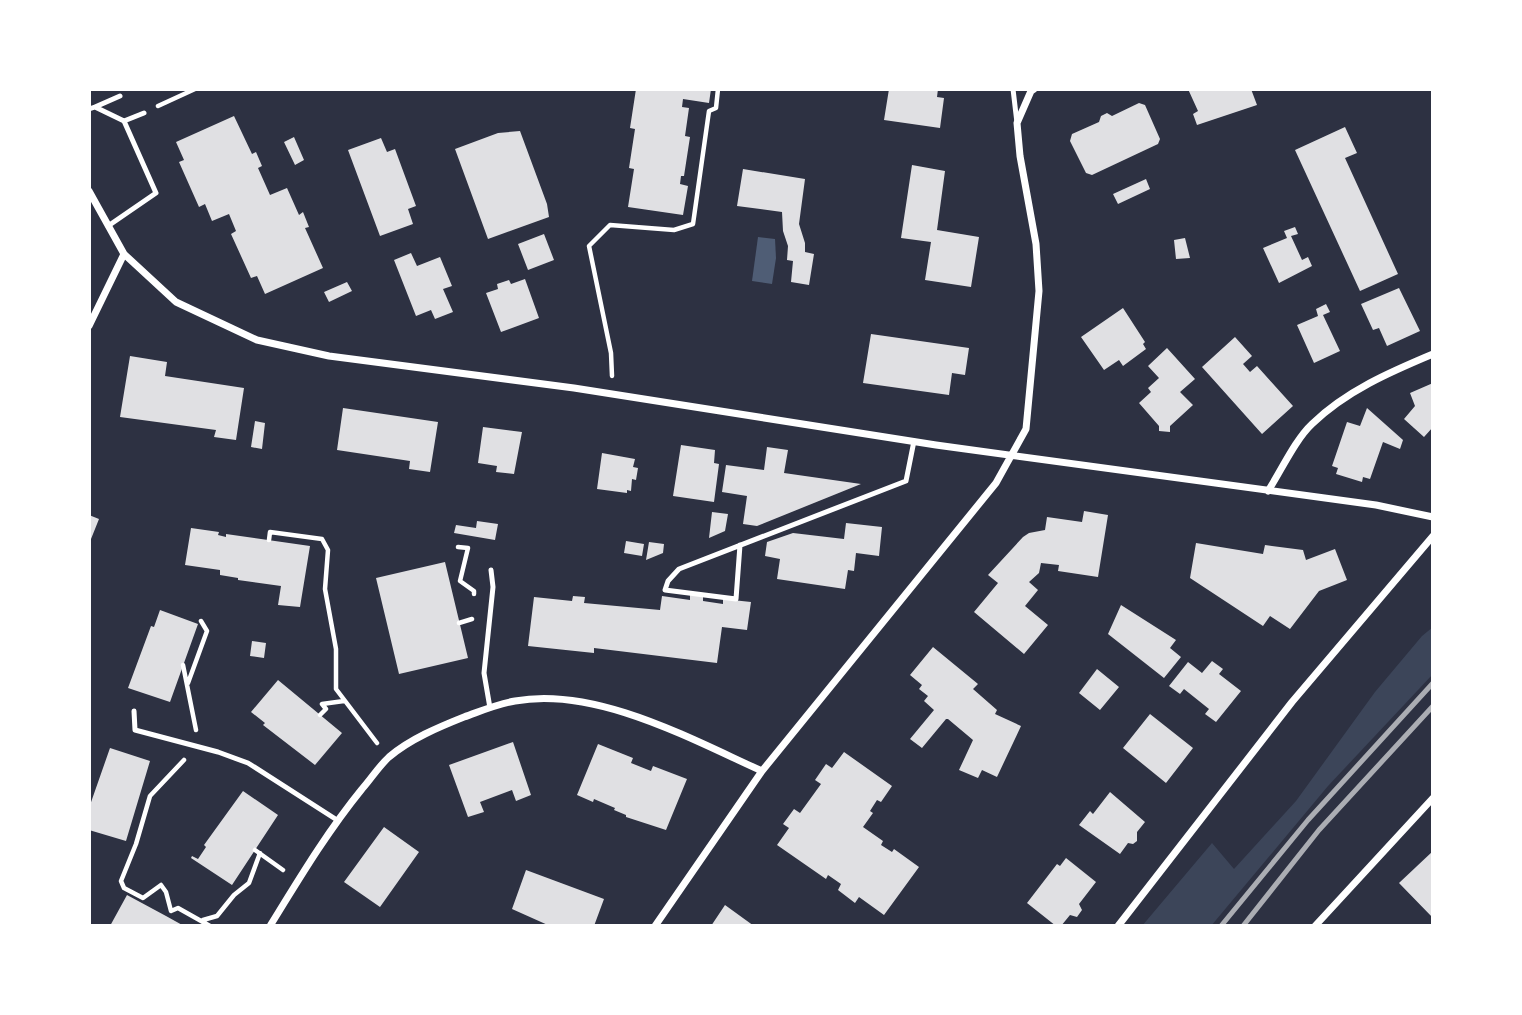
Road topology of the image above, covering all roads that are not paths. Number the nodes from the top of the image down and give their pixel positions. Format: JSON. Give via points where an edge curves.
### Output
{"nodes":[{"id":1,"x":1013,"y":89,"type":"edge"},
{"id":2,"x":1034,"y":89,"type":"edge"},
{"id":3,"x":120,"y":96,"type":"dead end"},
{"id":4,"x":92,"y":108,"type":"edge"},
{"id":5,"x":144,"y":113,"type":"road end"},
{"id":6,"x":124,"y":121,"type":"junction"},
{"id":7,"x":1017,"y":123,"type":"junction"},
{"id":8,"x":89,"y":191,"type":"edge"},
{"id":9,"x":108,"y":227,"type":"junction"},
{"id":10,"x":124,"y":254,"type":"junction"},
{"id":11,"x":89,"y":326,"type":"edge"},
{"id":12,"x":1433,"y":354,"type":"edge"},
{"id":13,"x":914,"y":441,"type":"junction"},
{"id":14,"x":1011,"y":457,"type":"junction"},
{"id":15,"x":1268,"y":491,"type":"junction"},
{"id":16,"x":1433,"y":517,"type":"edge"},
{"id":17,"x":1433,"y":536,"type":"edge"},
{"id":18,"x":740,"y":545,"type":"junction"},
{"id":19,"x":491,"y":570,"type":"dead end"},
{"id":20,"x":490,"y":708,"type":"junction"},
{"id":21,"x":134,"y":711,"type":"dead end"},
{"id":22,"x":762,"y":771,"type":"junction"},
{"id":23,"x":1433,"y":798,"type":"edge"},
{"id":24,"x":337,"y":820,"type":"junction"},
{"id":25,"x":270,"y":926,"type":"edge"},
{"id":26,"x":655,"y":926,"type":"edge"},
{"id":27,"x":1118,"y":926,"type":"edge"},
{"id":28,"x":1315,"y":926,"type":"edge"}],
"edges":[{"from":1,"to":7,"type":"lane"},
{"from":2,"to":7,"type":"street"},
{"from":3,"to":4,"type":"lane"},
{"from":4,"to":6,"type":"lane"},
{"from":5,"to":6,"type":"lane"},
{"from":6,"to":9,"type":"lane","via":[[156,192]]},
{"from":7,"to":14,"type":"street","via":[[1039,291],[1026,429]]},
{"from":8,"to":9,"type":"street"},
{"from":9,"to":10,"type":"street"},
{"from":10,"to":11,"type":"street"},
{"from":10,"to":13,"type":"street","via":[[176,302],[257,340],[329,356]]},
{"from":12,"to":15,"type":"street","via":[[1346,397],[1311,425]]},
{"from":13,"to":14,"type":"street"},
{"from":13,"to":18,"type":"lane","via":[[906,481]]},
{"from":14,"to":15,"type":"street"},
{"from":14,"to":22,"type":"street","via":[[989,493]]},
{"from":15,"to":16,"type":"street"},
{"from":17,"to":27,"type":"street","via":[[1292,702]]},
{"from":18,"to":18,"type":"lane","via":[[679,569],[665,590],[736,599]]},
{"from":19,"to":20,"type":"lane","via":[[484,673]]},
{"from":20,"to":22,"type":"street","via":[[544,699],[612,710]]},
{"from":20,"to":24,"type":"street","via":[[428,733],[388,757]]},
{"from":21,"to":24,"type":"lane","via":[[135,730],[248,763]]},
{"from":22,"to":26,"type":"street"},
{"from":23,"to":28,"type":"street"},
{"from":24,"to":25,"type":"street"}]}
